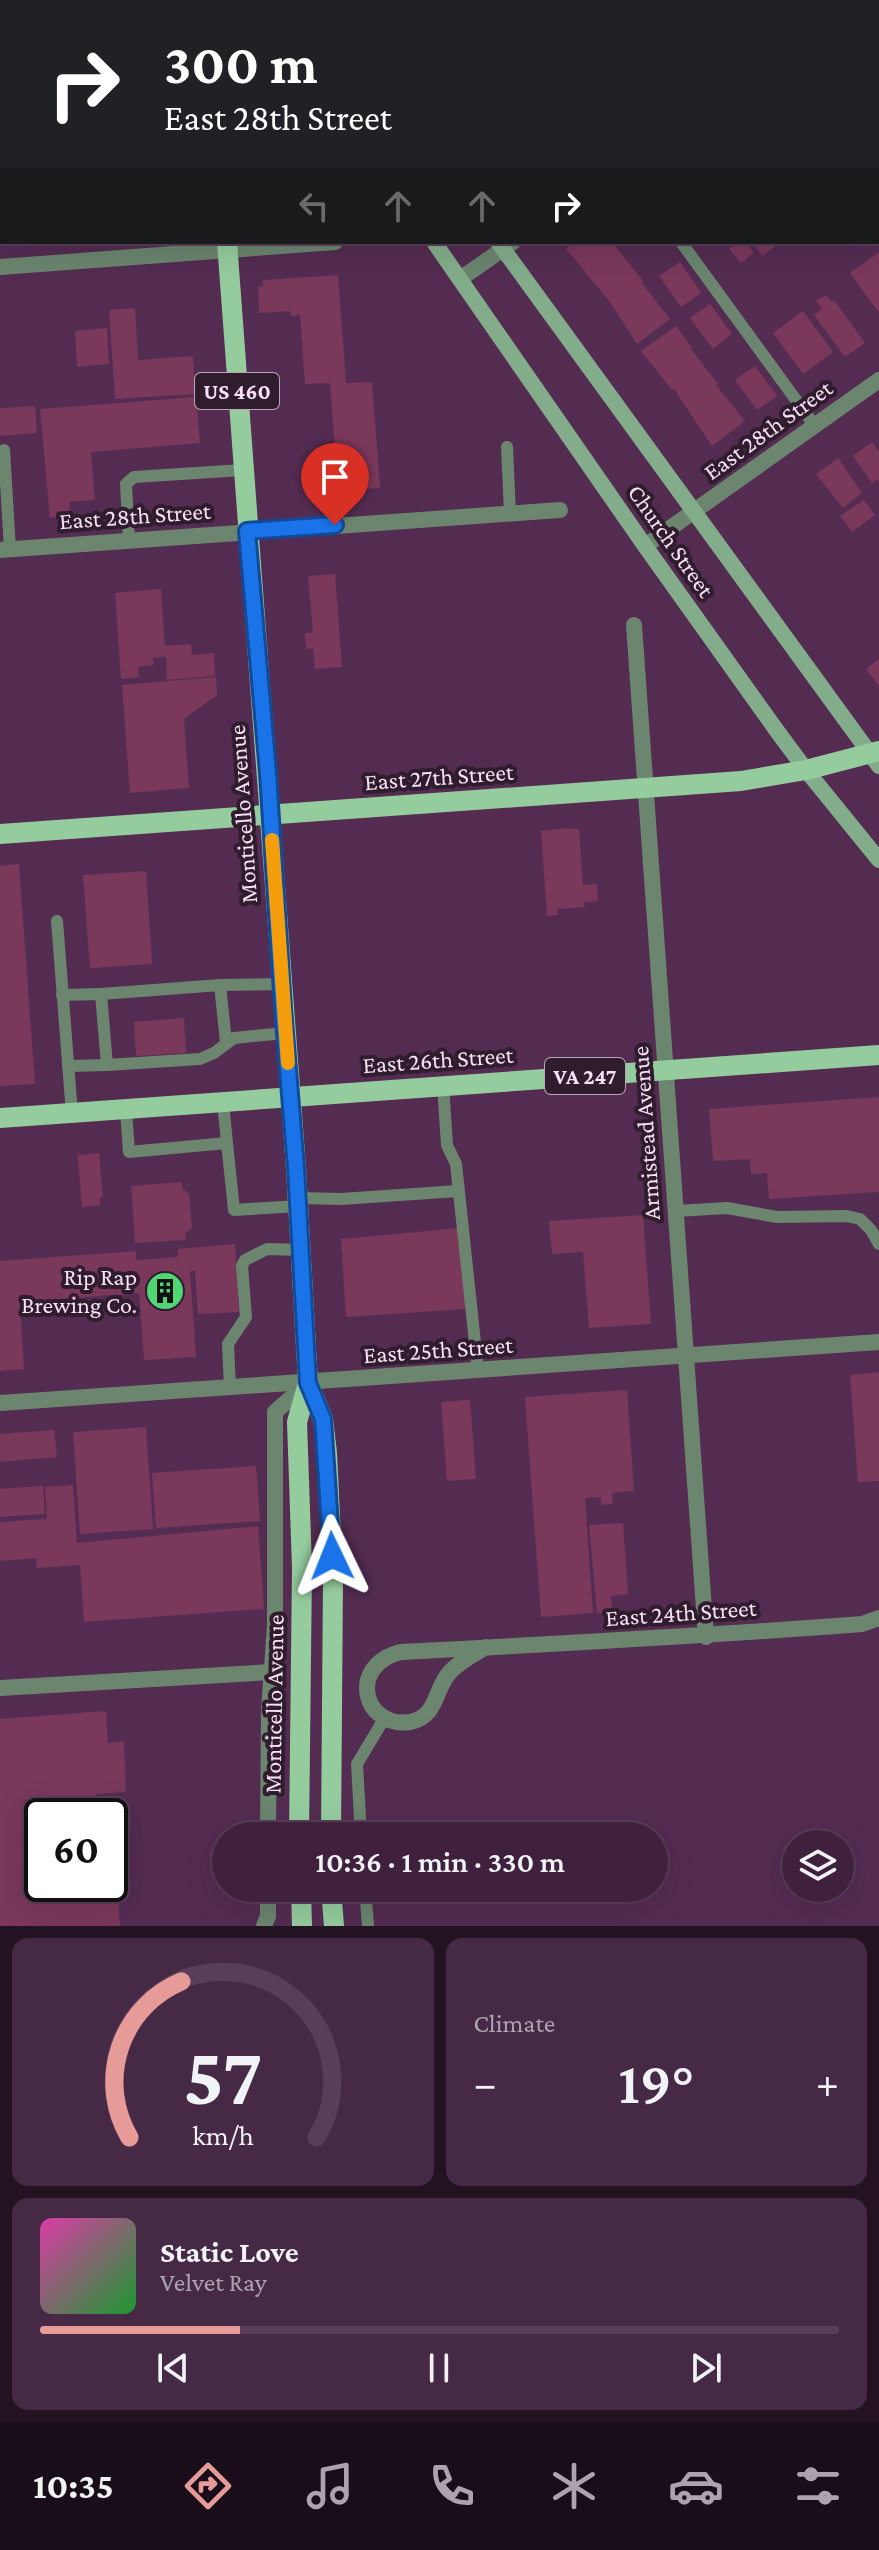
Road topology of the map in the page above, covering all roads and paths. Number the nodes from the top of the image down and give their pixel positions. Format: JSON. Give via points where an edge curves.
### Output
{"nodes":[{"id":1,"x":276,"y":244,"type":"edge"},
{"id":2,"x":435,"y":244,"type":"edge"},
{"id":3,"x":504,"y":244,"type":"edge"},
{"id":4,"x":682,"y":244,"type":"edge"},
{"id":5,"x":227,"y":246,"type":"edge"},
{"id":6,"x":0,"y":267,"type":"edge"},
{"id":7,"x":460,"y":279,"type":"junction"},
{"id":8,"x":879,"y":380,"type":"edge"},
{"id":9,"x":815,"y":426,"type":"junction"},
{"id":10,"x":507,"y":447,"type":"dead end"},
{"id":11,"x":4,"y":450,"type":"dead end"},
{"id":12,"x":243,"y":470,"type":"junction"},
{"id":13,"x":560,"y":510,"type":"dead end"},
{"id":14,"x":693,"y":512,"type":"junction"},
{"id":15,"x":510,"y":513,"type":"junction"},
{"id":16,"x":247,"y":531,"type":"junction"},
{"id":17,"x":129,"y":541,"type":"junction"},
{"id":18,"x":645,"y":546,"type":"junction"},
{"id":19,"x":5,"y":550,"type":"edge"},
{"id":20,"x":634,"y":625,"type":"dead end"},
{"id":21,"x":876,"y":757,"type":"edge"},
{"id":22,"x":806,"y":770,"type":"junction"},
{"id":23,"x":645,"y":789,"type":"junction"},
{"id":24,"x":271,"y":814,"type":"junction"},
{"id":25,"x":0,"y":834,"type":"edge"},
{"id":26,"x":879,"y":860,"type":"edge"},
{"id":27,"x":57,"y":921,"type":"dead end"},
{"id":28,"x":281,"y":984,"type":"junction"},
{"id":29,"x":220,"y":985,"type":"junction"},
{"id":30,"x":101,"y":994,"type":"junction"},
{"id":31,"x":62,"y":995,"type":"junction"},
{"id":32,"x":285,"y":1033,"type":"junction"},
{"id":33,"x":226,"y":1042,"type":"junction"},
{"id":34,"x":879,"y":1055,"type":"edge"},
{"id":35,"x":107,"y":1065,"type":"junction"},
{"id":36,"x":68,"y":1066,"type":"junction"},
{"id":37,"x":666,"y":1071,"type":"junction"},
{"id":38,"x":443,"y":1085,"type":"junction"},
{"id":39,"x":290,"y":1097,"type":"junction"},
{"id":40,"x":223,"y":1102,"type":"junction"},
{"id":41,"x":126,"y":1110,"type":"junction"},
{"id":42,"x":72,"y":1114,"type":"junction"},
{"id":43,"x":0,"y":1118,"type":"edge"},
{"id":44,"x":227,"y":1143,"type":"junction"},
{"id":45,"x":458,"y":1191,"type":"junction"},
{"id":46,"x":298,"y":1202,"type":"junction"},
{"id":47,"x":676,"y":1211,"type":"junction"},
{"id":48,"x":879,"y":1244,"type":"edge"},
{"id":49,"x":301,"y":1250,"type":"junction"},
{"id":50,"x":879,"y":1342,"type":"edge"},
{"id":51,"x":687,"y":1357,"type":"junction"},
{"id":52,"x":478,"y":1371,"type":"junction"},
{"id":53,"x":308,"y":1383,"type":"junction"},
{"id":54,"x":230,"y":1388,"type":"junction"},
{"id":55,"x":0,"y":1403,"type":"edge"},
{"id":56,"x":879,"y":1618,"type":"edge"},
{"id":57,"x":706,"y":1637,"type":"junction"},
{"id":58,"x":486,"y":1647,"type":"junction"},
{"id":59,"x":272,"y":1672,"type":"junction"},
{"id":60,"x":0,"y":1688,"type":"edge"},
{"id":61,"x":384,"y":1719,"type":"junction"},
{"id":62,"x":268,"y":1822,"type":"edge"},
{"id":63,"x":299,"y":1822,"type":"edge"},
{"id":64,"x":331,"y":1822,"type":"edge"},
{"id":65,"x":360,"y":1822,"type":"edge"},
{"id":66,"x":268,"y":1902,"type":"edge"},
{"id":67,"x":301,"y":1902,"type":"edge"},
{"id":68,"x":332,"y":1902,"type":"edge"},
{"id":69,"x":366,"y":1902,"type":"edge"},
{"id":70,"x":264,"y":1926,"type":"edge"},
{"id":71,"x":302,"y":1926,"type":"edge"},
{"id":72,"x":334,"y":1926,"type":"edge"},
{"id":73,"x":368,"y":1926,"type":"edge"}],
"edges":[{"from":1,"to":5,"type":"street"},
{"from":2,"to":7,"type":"main road","name":"Church Street"},
{"from":3,"to":7,"type":"street"},
{"from":3,"to":14,"type":"main road","name":"Church Street"},
{"from":4,"to":9,"type":"lane"},
{"from":5,"to":6,"type":"street"},
{"from":5,"to":12,"type":"main road","name":"Monticello Avenue","number":"US 460"},
{"from":7,"to":18,"type":"main road","name":"Church Street"},
{"from":8,"to":9,"type":"street","name":"East 28th Street"},
{"from":9,"to":14,"type":"street","name":"East 28th Street"},
{"from":10,"to":15,"type":"lane"},
{"from":11,"to":19,"type":"lane"},
{"from":12,"to":16,"type":"main road","name":"Monticello Avenue","number":"US 460"},
{"from":12,"to":17,"type":"lane","via":[[134,477],[126,484]]},
{"from":13,"to":15,"type":"street","name":"East 28th Street"},
{"from":14,"to":18,"type":"street","name":"East 28th Street"},
{"from":14,"to":21,"type":"main road","name":"Church Street"},
{"from":15,"to":16,"type":"street","name":"East 28th Street"},
{"from":16,"to":17,"type":"street","name":"East 28th Street"},
{"from":16,"to":24,"type":"main road","name":"Monticello Avenue","number":"US 460"},
{"from":17,"to":19,"type":"street","name":"East 28th Street"},
{"from":18,"to":22,"type":"main road","name":"Church Street"},
{"from":20,"to":23,"type":"street","name":"Armistead Avenue"},
{"from":21,"to":22,"type":"main road","name":"East 27th Street"},
{"from":22,"to":23,"type":"main road","name":"East 27th Street"},
{"from":22,"to":26,"type":"main road","name":"Church Street"},
{"from":23,"to":24,"type":"main road","name":"East 27th Street"},
{"from":23,"to":37,"type":"street","name":"Armistead Avenue"},
{"from":24,"to":25,"type":"main road","name":"East 27th Street"},
{"from":24,"to":28,"type":"main road","name":"Monticello Avenue","number":"US 460"},
{"from":27,"to":31,"type":"lane"},
{"from":28,"to":29,"type":"lane"},
{"from":28,"to":32,"type":"main road","name":"Monticello Avenue","number":"US 460"},
{"from":29,"to":30,"type":"lane"},
{"from":29,"to":33,"type":"lane"},
{"from":30,"to":31,"type":"lane"},
{"from":30,"to":35,"type":"lane"},
{"from":31,"to":36,"type":"lane"},
{"from":32,"to":33,"type":"lane"},
{"from":32,"to":39,"type":"main road","name":"Monticello Avenue","number":"US 460"},
{"from":33,"to":35,"type":"lane","via":[[200,1059]]},
{"from":34,"to":37,"type":"main road","name":"East 26th Street","number":"VA 247"},
{"from":35,"to":36,"type":"lane"},
{"from":36,"to":42,"type":"lane"},
{"from":37,"to":38,"type":"main road","name":"East 26th Street","number":"VA 247"},
{"from":37,"to":47,"type":"street","name":"Armistead Avenue"},
{"from":38,"to":39,"type":"main road","name":"East 26th Street","number":"VA 247"},
{"from":38,"to":45,"type":"lane","via":[[447,1145],[456,1164]]},
{"from":39,"to":40,"type":"main road","name":"East 26th Street","number":"VA 247"},
{"from":39,"to":46,"type":"main road","name":"Monticello Avenue","number":"US 460"},
{"from":40,"to":41,"type":"main road","name":"East 26th Street","number":"VA 247"},
{"from":40,"to":44,"type":"lane"},
{"from":41,"to":42,"type":"main road","name":"East 26th Street","number":"VA 247"},
{"from":41,"to":44,"type":"lane","via":[[129,1152]]},
{"from":42,"to":43,"type":"main road","name":"East 26th Street","number":"VA 247"},
{"from":44,"to":46,"type":"lane","via":[[234,1210]]},
{"from":45,"to":46,"type":"lane"},
{"from":45,"to":52,"type":"lane"},
{"from":46,"to":49,"type":"main road","name":"Monticello Avenue","number":"US 460"},
{"from":47,"to":48,"type":"lane","via":[[727,1208],[777,1217],[847,1216],[860,1219]]},
{"from":47,"to":51,"type":"street","name":"Armistead Avenue"},
{"from":49,"to":53,"type":"main road","name":"Monticello Avenue","number":"US 460"},
{"from":49,"to":54,"type":"lane","via":[[267,1249],[245,1260],[246,1317],[228,1344]]},
{"from":50,"to":51,"type":"street","name":"East 25th Street"},
{"from":51,"to":52,"type":"street","name":"East 25th Street"},
{"from":51,"to":57,"type":"street","name":"Armistead Avenue"},
{"from":52,"to":53,"type":"street","name":"East 25th Street"},
{"from":53,"to":54,"type":"street","name":"East 25th Street"},
{"from":53,"to":59,"type":"street","via":[[275,1412]]},
{"from":53,"to":63,"type":"main road","name":"Monticello Avenue","number":"US 460","via":[[297,1422],[302,1568]]},
{"from":53,"to":64,"type":"main road","name":"Monticello Avenue","number":"US 460","via":[[323,1419],[331,1512]]},
{"from":54,"to":55,"type":"street","name":"East 25th Street"},
{"from":56,"to":57,"type":"street","name":"East 24th Street","via":[[862,1624]]},
{"from":57,"to":58,"type":"street","name":"East 24th Street"},
{"from":58,"to":61,"type":"street","via":[[448,1674],[427,1716],[412,1722]]},
{"from":58,"to":61,"type":"street","name":"East 24th Street","via":[[389,1655],[375,1665],[366,1686]]},
{"from":59,"to":60,"type":"street"},
{"from":59,"to":62,"type":"street"},
{"from":61,"to":65,"type":"lane","via":[[357,1764]]},
{"from":66,"to":70,"type":"street"},
{"from":67,"to":71,"type":"main road"},
{"from":68,"to":72,"type":"main road"},
{"from":69,"to":73,"type":"lane"}]}
